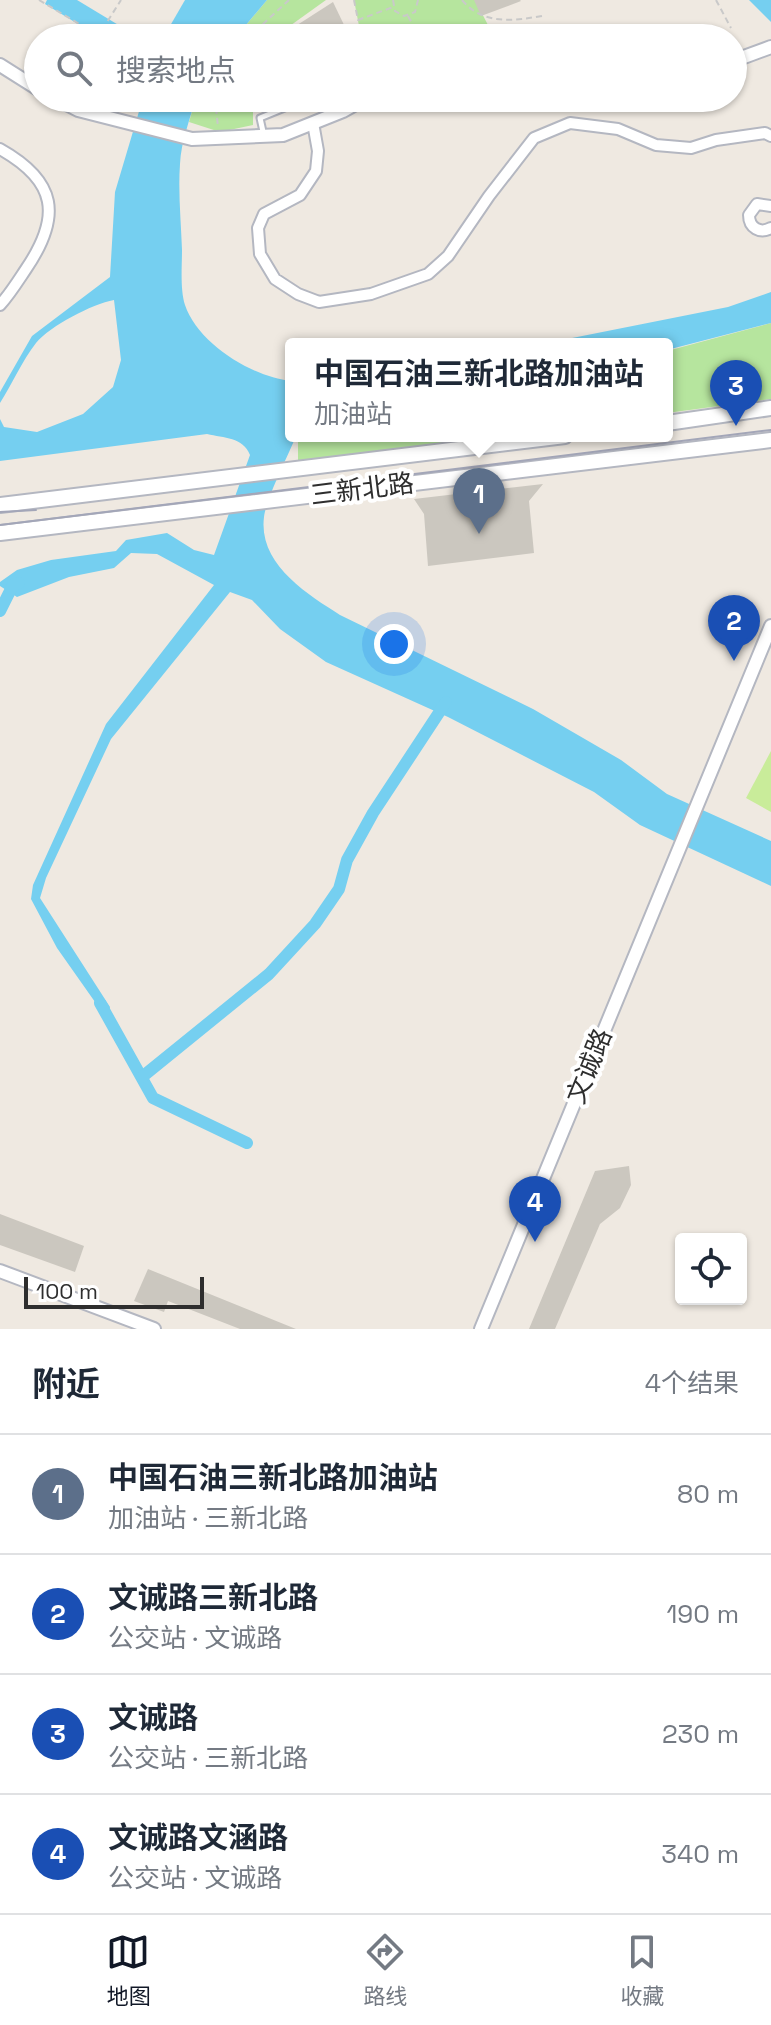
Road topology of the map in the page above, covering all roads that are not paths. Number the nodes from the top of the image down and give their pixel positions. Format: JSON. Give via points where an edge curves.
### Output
{"nodes":[{"id":1,"x":771,"y":47,"type":"edge"},
{"id":2,"x":747,"y":56,"type":"edge"},
{"id":3,"x":0,"y":65,"type":"edge"},
{"id":4,"x":24,"y":80,"type":"edge"},
{"id":5,"x":85,"y":112,"type":"edge"},
{"id":6,"x":275,"y":112,"type":"edge"},
{"id":7,"x":340,"y":112,"type":"edge"},
{"id":8,"x":313,"y":123,"type":"junction"},
{"id":9,"x":771,"y":136,"type":"edge"},
{"id":10,"x":264,"y":137,"type":"junction"},
{"id":11,"x":0,"y":149,"type":"edge"},
{"id":12,"x":771,"y":206,"type":"edge"},
{"id":13,"x":771,"y":228,"type":"edge"},
{"id":14,"x":0,"y":305,"type":"edge"},
{"id":15,"x":771,"y":408,"type":"edge"},
{"id":16,"x":673,"y":422,"type":"edge"},
{"id":17,"x":771,"y":440,"type":"edge"},
{"id":18,"x":517,"y":442,"type":"edge"},
{"id":19,"x":0,"y":505,"type":"edge"},
{"id":20,"x":0,"y":533,"type":"edge"},
{"id":21,"x":771,"y":626,"type":"edge"},
{"id":22,"x":0,"y":1271,"type":"edge"},
{"id":23,"x":154,"y":1329,"type":"edge"},
{"id":24,"x":481,"y":1329,"type":"edge"}],
"edges":[{"from":1,"to":2,"type":"street"},
{"from":3,"to":4,"type":"street"},
{"from":5,"to":10,"type":"street","via":[[192,139]]},
{"from":6,"to":10,"type":"lane","via":[[260,118]]},
{"from":7,"to":8,"type":"street"},
{"from":8,"to":9,"type":"street","via":[[316,171],[300,195],[264,214],[258,228],[260,254],[275,279],[319,302],[371,294],[428,274],[448,256],[534,138],[570,123],[618,129],[656,145],[691,148],[716,140]]},
{"from":8,"to":10,"type":"street"},
{"from":11,"to":14,"type":"street","via":[[43,185],[51,212],[42,246]]},
{"from":12,"to":13,"type":"street","via":[[757,204],[749,215],[757,230]]},
{"from":15,"to":16,"type":"main road"},
{"from":17,"to":20,"type":"main road","name":"三新北路"},
{"from":18,"to":19,"type":"main road","name":"三新北路"},
{"from":21,"to":24,"type":"street","name":"文诚路"},
{"from":22,"to":23,"type":"street"}]}
